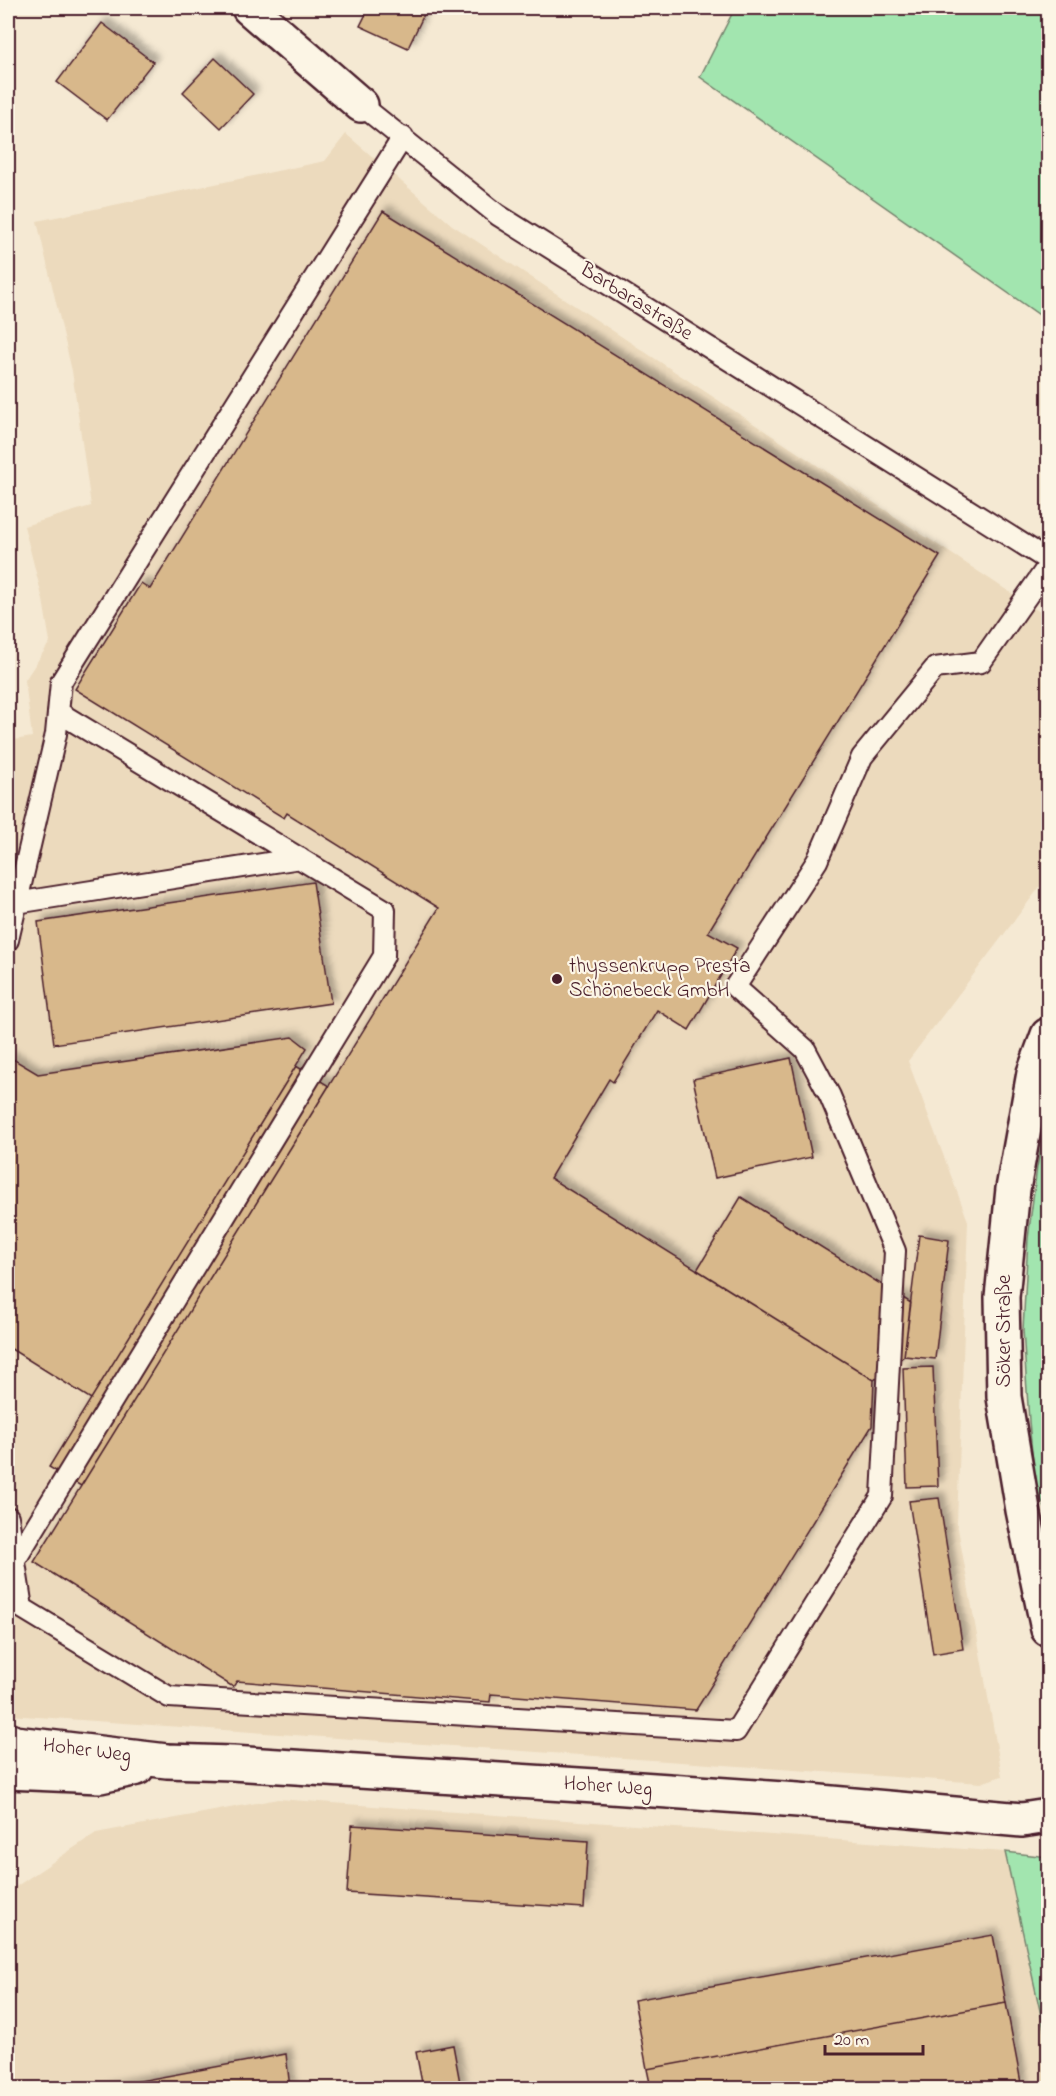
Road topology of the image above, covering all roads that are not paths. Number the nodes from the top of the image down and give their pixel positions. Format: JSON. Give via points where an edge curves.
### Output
{"nodes":[{"id":1,"x":249,"y":8,"type":"edge"},
{"id":2,"x":361,"y":105,"type":"joint"},
{"id":3,"x":403,"y":137,"type":"junction"},
{"id":4,"x":1048,"y":560,"type":"edge"},
{"id":5,"x":1048,"y":566,"type":"edge"},
{"id":6,"x":58,"y":712,"type":"junction"},
{"id":7,"x":300,"y":858,"type":"junction"},
{"id":8,"x":16,"y":903,"type":"junction"},
{"id":9,"x":8,"y":940,"type":"edge"},
{"id":10,"x":1048,"y":1035,"type":"edge"},
{"id":11,"x":8,"y":1517,"type":"edge"},
{"id":12,"x":14,"y":1562,"type":"junction"},
{"id":13,"x":1048,"y":1629,"type":"edge"},
{"id":14,"x":8,"y":1740,"type":"edge"},
{"id":15,"x":167,"y":1761,"type":"junction"},
{"id":16,"x":8,"y":1772,"type":"edge"},
{"id":17,"x":1048,"y":1816,"type":"edge"}],
"edges":[{"from":1,"to":2,"type":"street","name":"Barbarastraße"},
{"from":2,"to":3,"type":"lane","name":"Barbarastraße"},
{"from":3,"to":4,"type":"lane","name":"Barbarastraße","via":[[498,215]]},
{"from":3,"to":6,"type":"lane","via":[[61,682]]},
{"from":5,"to":12,"type":"lane","via":[[981,662],[935,668],[862,757],[817,861],[735,987],[805,1049],[830,1096],[896,1251],[882,1496],[736,1731],[169,1697],[22,1608]]},
{"from":6,"to":7,"type":"lane"},
{"from":6,"to":8,"type":"lane"},
{"from":7,"to":8,"type":"lane"},
{"from":7,"to":12,"type":"lane","via":[[384,910],[384,956]]},
{"from":8,"to":9,"type":"lane"},
{"from":10,"to":13,"type":"street","name":"Söker Straße","via":[[1034,1073],[1013,1189],[1002,1297],[1004,1397]]},
{"from":11,"to":12,"type":"lane"},
{"from":14,"to":15,"type":"street","name":"Hoher Weg"},
{"from":15,"to":16,"type":"street","name":"Hoher Weg","via":[[99,1776]]},
{"from":15,"to":17,"type":"street","name":"Hoher Weg","via":[[611,1787],[1022,1820]]}]}
